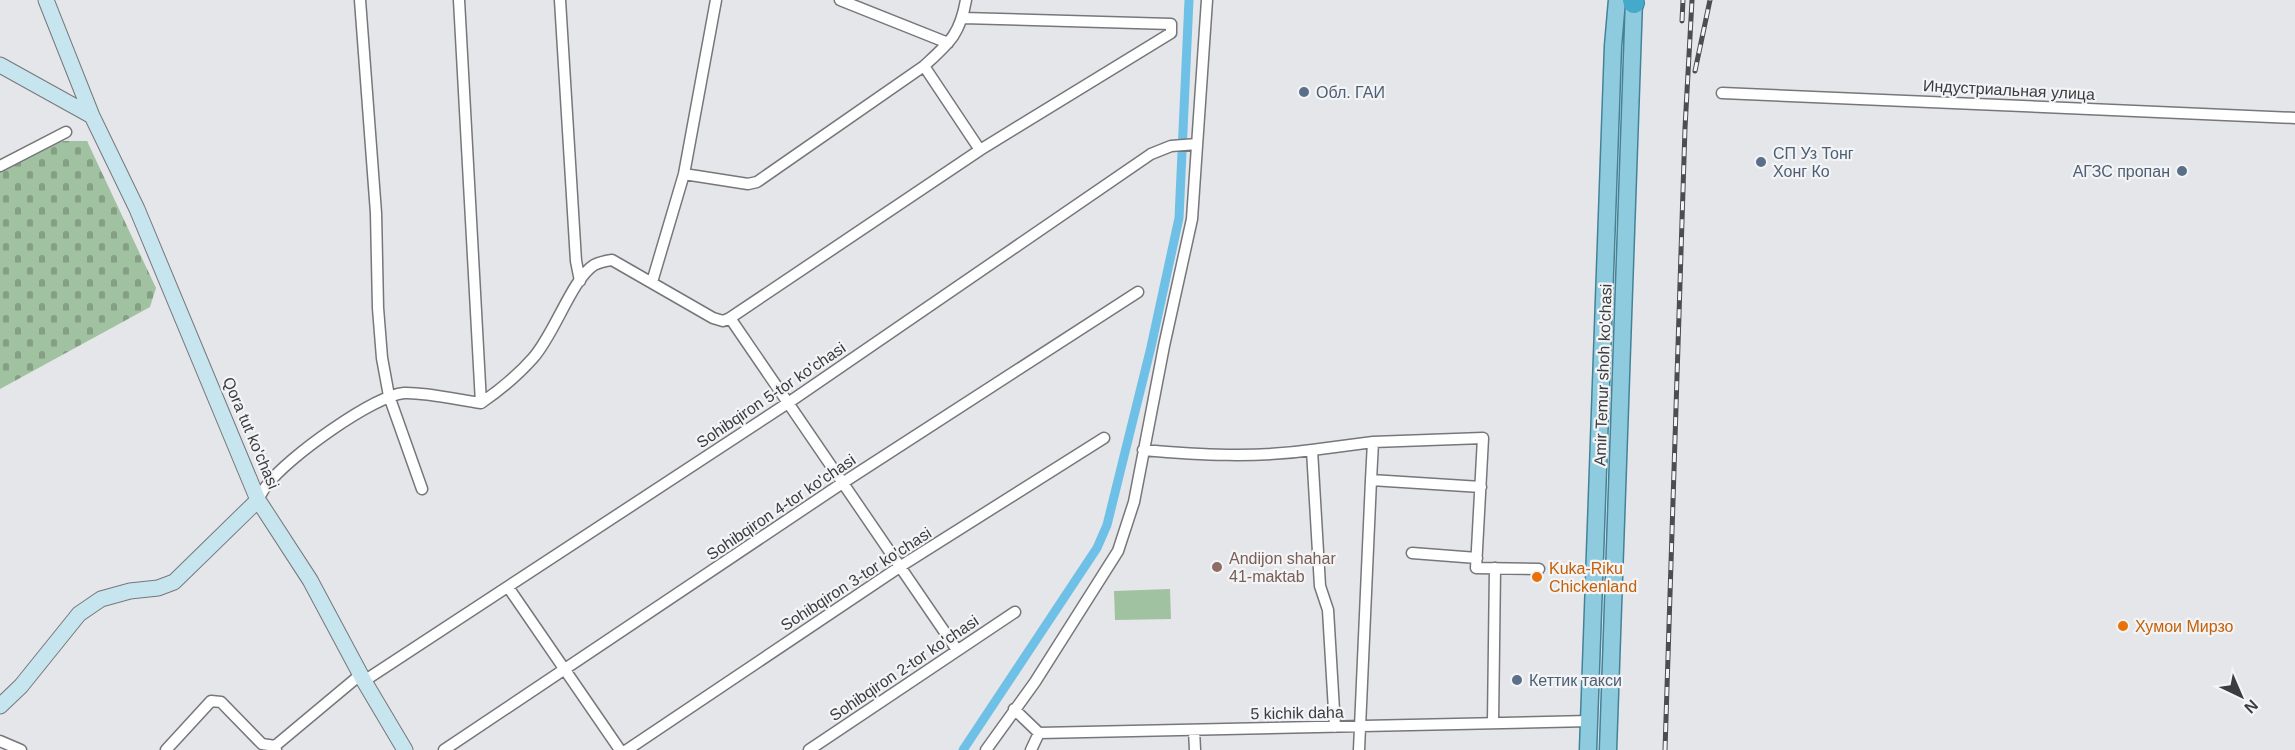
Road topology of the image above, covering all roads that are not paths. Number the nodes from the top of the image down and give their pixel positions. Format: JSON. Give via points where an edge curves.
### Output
{"nodes":[{"id":1,"x":46,"y":0,"type":"edge"},
{"id":2,"x":360,"y":0,"type":"edge"},
{"id":3,"x":459,"y":0,"type":"edge"},
{"id":4,"x":560,"y":0,"type":"edge"},
{"id":5,"x":716,"y":0,"type":"edge"},
{"id":6,"x":840,"y":0,"type":"edge"},
{"id":7,"x":966,"y":0,"type":"edge"},
{"id":8,"x":1207,"y":0,"type":"edge"},
{"id":9,"x":1629,"y":1,"type":"edge"},
{"id":10,"x":963,"y":18,"type":"junction"},
{"id":11,"x":948,"y":44,"type":"junction"},
{"id":12,"x":0,"y":65,"type":"edge"},
{"id":13,"x":924,"y":66,"type":"junction"},
{"id":14,"x":1722,"y":93,"type":"dead end"},
{"id":15,"x":92,"y":116,"type":"junction"},
{"id":16,"x":2295,"y":118,"type":"edge"},
{"id":17,"x":66,"y":132,"type":"dead end"},
{"id":18,"x":1195,"y":144,"type":"junction"},
{"id":19,"x":980,"y":150,"type":"junction"},
{"id":20,"x":0,"y":166,"type":"edge"},
{"id":21,"x":684,"y":174,"type":"junction"},
{"id":22,"x":580,"y":281,"type":"junction"},
{"id":23,"x":652,"y":282,"type":"junction"},
{"id":24,"x":1138,"y":292,"type":"dead end"},
{"id":25,"x":730,"y":318,"type":"junction"},
{"id":26,"x":389,"y":396,"type":"junction"},
{"id":27,"x":481,"y":403,"type":"junction"},
{"id":28,"x":788,"y":403,"type":"junction"},
{"id":29,"x":1104,"y":438,"type":"dead end"},
{"id":30,"x":1373,"y":442,"type":"junction"},
{"id":31,"x":1143,"y":450,"type":"junction"},
{"id":32,"x":1312,"y":450,"type":"junction"},
{"id":33,"x":1371,"y":480,"type":"junction"},
{"id":34,"x":844,"y":482,"type":"junction"},
{"id":35,"x":1481,"y":487,"type":"junction"},
{"id":36,"x":422,"y":489,"type":"dead end"},
{"id":37,"x":258,"y":500,"type":"junction"},
{"id":38,"x":1412,"y":554,"type":"dead end"},
{"id":39,"x":1477,"y":558,"type":"junction"},
{"id":40,"x":901,"y":567,"type":"junction"},
{"id":41,"x":1495,"y":568,"type":"junction"},
{"id":42,"x":1539,"y":569,"type":"dead end"},
{"id":43,"x":508,"y":587,"type":"junction"},
{"id":44,"x":1016,"y":612,"type":"dead end"},
{"id":45,"x":957,"y":650,"type":"junction"},
{"id":46,"x":565,"y":670,"type":"junction"},
{"id":47,"x":362,"y":678,"type":"junction"},
{"id":48,"x":0,"y":706,"type":"edge"},
{"id":49,"x":1014,"y":709,"type":"junction"},
{"id":50,"x":1590,"y":721,"type":"junction"},
{"id":51,"x":1492,"y":723,"type":"junction"},
{"id":52,"x":1361,"y":726,"type":"junction"},
{"id":53,"x":1335,"y":727,"type":"junction"},
{"id":54,"x":1194,"y":730,"type":"junction"},
{"id":55,"x":1040,"y":733,"type":"junction"},
{"id":56,"x":0,"y":741,"type":"edge"},
{"id":57,"x":276,"y":748,"type":"edge"},
{"id":58,"x":21,"y":750,"type":"edge"},
{"id":59,"x":166,"y":750,"type":"edge"},
{"id":60,"x":405,"y":750,"type":"edge"},
{"id":61,"x":444,"y":750,"type":"edge"},
{"id":62,"x":620,"y":750,"type":"edge"},
{"id":63,"x":627,"y":750,"type":"edge"},
{"id":64,"x":809,"y":750,"type":"edge"},
{"id":65,"x":986,"y":750,"type":"edge"},
{"id":66,"x":1031,"y":750,"type":"edge"},
{"id":67,"x":1195,"y":750,"type":"edge"},
{"id":68,"x":1359,"y":750,"type":"edge"},
{"id":69,"x":1588,"y":750,"type":"edge"},
{"id":70,"x":1608,"y":750,"type":"edge"}],
"edges":[{"from":1,"to":15,"type":"street","name":"Qora tut ko'chasi"},
{"from":2,"to":26,"type":"street","via":[[376,213],[378,308]]},
{"from":3,"to":27,"type":"street"},
{"from":4,"to":22,"type":"street"},
{"from":5,"to":21,"type":"street"},
{"from":6,"to":11,"type":"street"},
{"from":7,"to":10,"type":"street"},
{"from":8,"to":18,"type":"street"},
{"from":9,"to":50,"type":"main road","name":"Amir Temur shoh ko'chasi","via":[[1613,46]]},
{"from":9,"to":70,"type":"main road","name":"Amir Temur shoh ko'chasi"},
{"from":10,"to":11,"type":"street"},
{"from":10,"to":19,"type":"street","via":[[1171,24],[1171,33]]},
{"from":11,"to":13,"type":"street"},
{"from":12,"to":15,"type":"street"},
{"from":13,"to":19,"type":"street"},
{"from":13,"to":21,"type":"street","via":[[757,182]]},
{"from":14,"to":16,"type":"street","name":"Индустриальная улица"},
{"from":15,"to":37,"type":"street","name":"Qora tut ko'chasi","via":[[137,208]]},
{"from":17,"to":20,"type":"street"},
{"from":18,"to":28,"type":"street","name":"Sohibqiron 5-tor ko'chasi","via":[[1172,146],[1151,154]]},
{"from":18,"to":31,"type":"street","via":[[1192,219]]},
{"from":19,"to":25,"type":"street"},
{"from":21,"to":23,"type":"street"},
{"from":22,"to":23,"type":"street","via":[[595,265],[612,260]]},
{"from":22,"to":27,"type":"street","via":[[534,357]]},
{"from":23,"to":25,"type":"street","via":[[713,318]]},
{"from":24,"to":34,"type":"street","name":"Sohibqiron 4-tor ko'chasi"},
{"from":25,"to":28,"type":"street"},
{"from":26,"to":27,"type":"street","via":[[406,393]]},
{"from":26,"to":36,"type":"street"},
{"from":26,"to":37,"type":"street","via":[[309,447],[268,483]]},
{"from":28,"to":34,"type":"street"},
{"from":28,"to":43,"type":"street","name":"Sohibqiron 5-tor ko'chasi"},
{"from":29,"to":40,"type":"street","name":"Sohibqiron 3-tor ko'chasi"},
{"from":30,"to":32,"type":"street"},
{"from":30,"to":33,"type":"street"},
{"from":30,"to":35,"type":"street","via":[[1483,438]]},
{"from":31,"to":32,"type":"street","via":[[1240,456]]},
{"from":31,"to":49,"type":"street","via":[[1134,502],[1118,551]]},
{"from":32,"to":53,"type":"street","via":[[1320,586],[1328,610]]},
{"from":33,"to":35,"type":"street"},
{"from":33,"to":52,"type":"street"},
{"from":34,"to":40,"type":"street"},
{"from":34,"to":46,"type":"street","name":"Sohibqiron 4-tor ko'chasi"},
{"from":35,"to":39,"type":"street"},
{"from":37,"to":47,"type":"street","name":"Qora tut ko'chasi","via":[[310,580]]},
{"from":37,"to":48,"type":"street","via":[[174,582],[101,599],[79,614]]},
{"from":38,"to":39,"type":"street"},
{"from":39,"to":41,"type":"street","via":[[1476,568]]},
{"from":40,"to":45,"type":"street"},
{"from":40,"to":63,"type":"street","name":"Sohibqiron 3-tor ko'chasi"},
{"from":41,"to":42,"type":"street"},
{"from":41,"to":51,"type":"street"},
{"from":43,"to":46,"type":"street"},
{"from":43,"to":47,"type":"street","name":"Sohibqiron 5-tor ko'chasi"},
{"from":44,"to":45,"type":"street","name":"Sohibqiron 2-tor ko'chasi"},
{"from":45,"to":64,"type":"street","name":"Sohibqiron 2-tor ko'chasi"},
{"from":46,"to":61,"type":"street","name":"Sohibqiron 4-tor ko'chasi"},
{"from":46,"to":62,"type":"street"},
{"from":47,"to":57,"type":"street","name":"Sohibqiron 5-tor ko'chasi"},
{"from":47,"to":60,"type":"street","name":"Qora tut ko'chasi"},
{"from":49,"to":55,"type":"street"},
{"from":49,"to":65,"type":"street"},
{"from":50,"to":51,"type":"street","name":"5 kichik daha"},
{"from":50,"to":69,"type":"main road","name":"Amir Temur shoh ko'chasi"},
{"from":51,"to":52,"type":"street","name":"5 kichik daha"},
{"from":52,"to":53,"type":"street","name":"5 kichik daha"},
{"from":52,"to":68,"type":"street"},
{"from":53,"to":54,"type":"street","name":"5 kichik daha"},
{"from":54,"to":55,"type":"street","name":"5 kichik daha"},
{"from":54,"to":67,"type":"street"},
{"from":55,"to":66,"type":"street"},
{"from":56,"to":58,"type":"street"},
{"from":57,"to":59,"type":"street","via":[[262,744],[221,702],[211,700]]}]}
